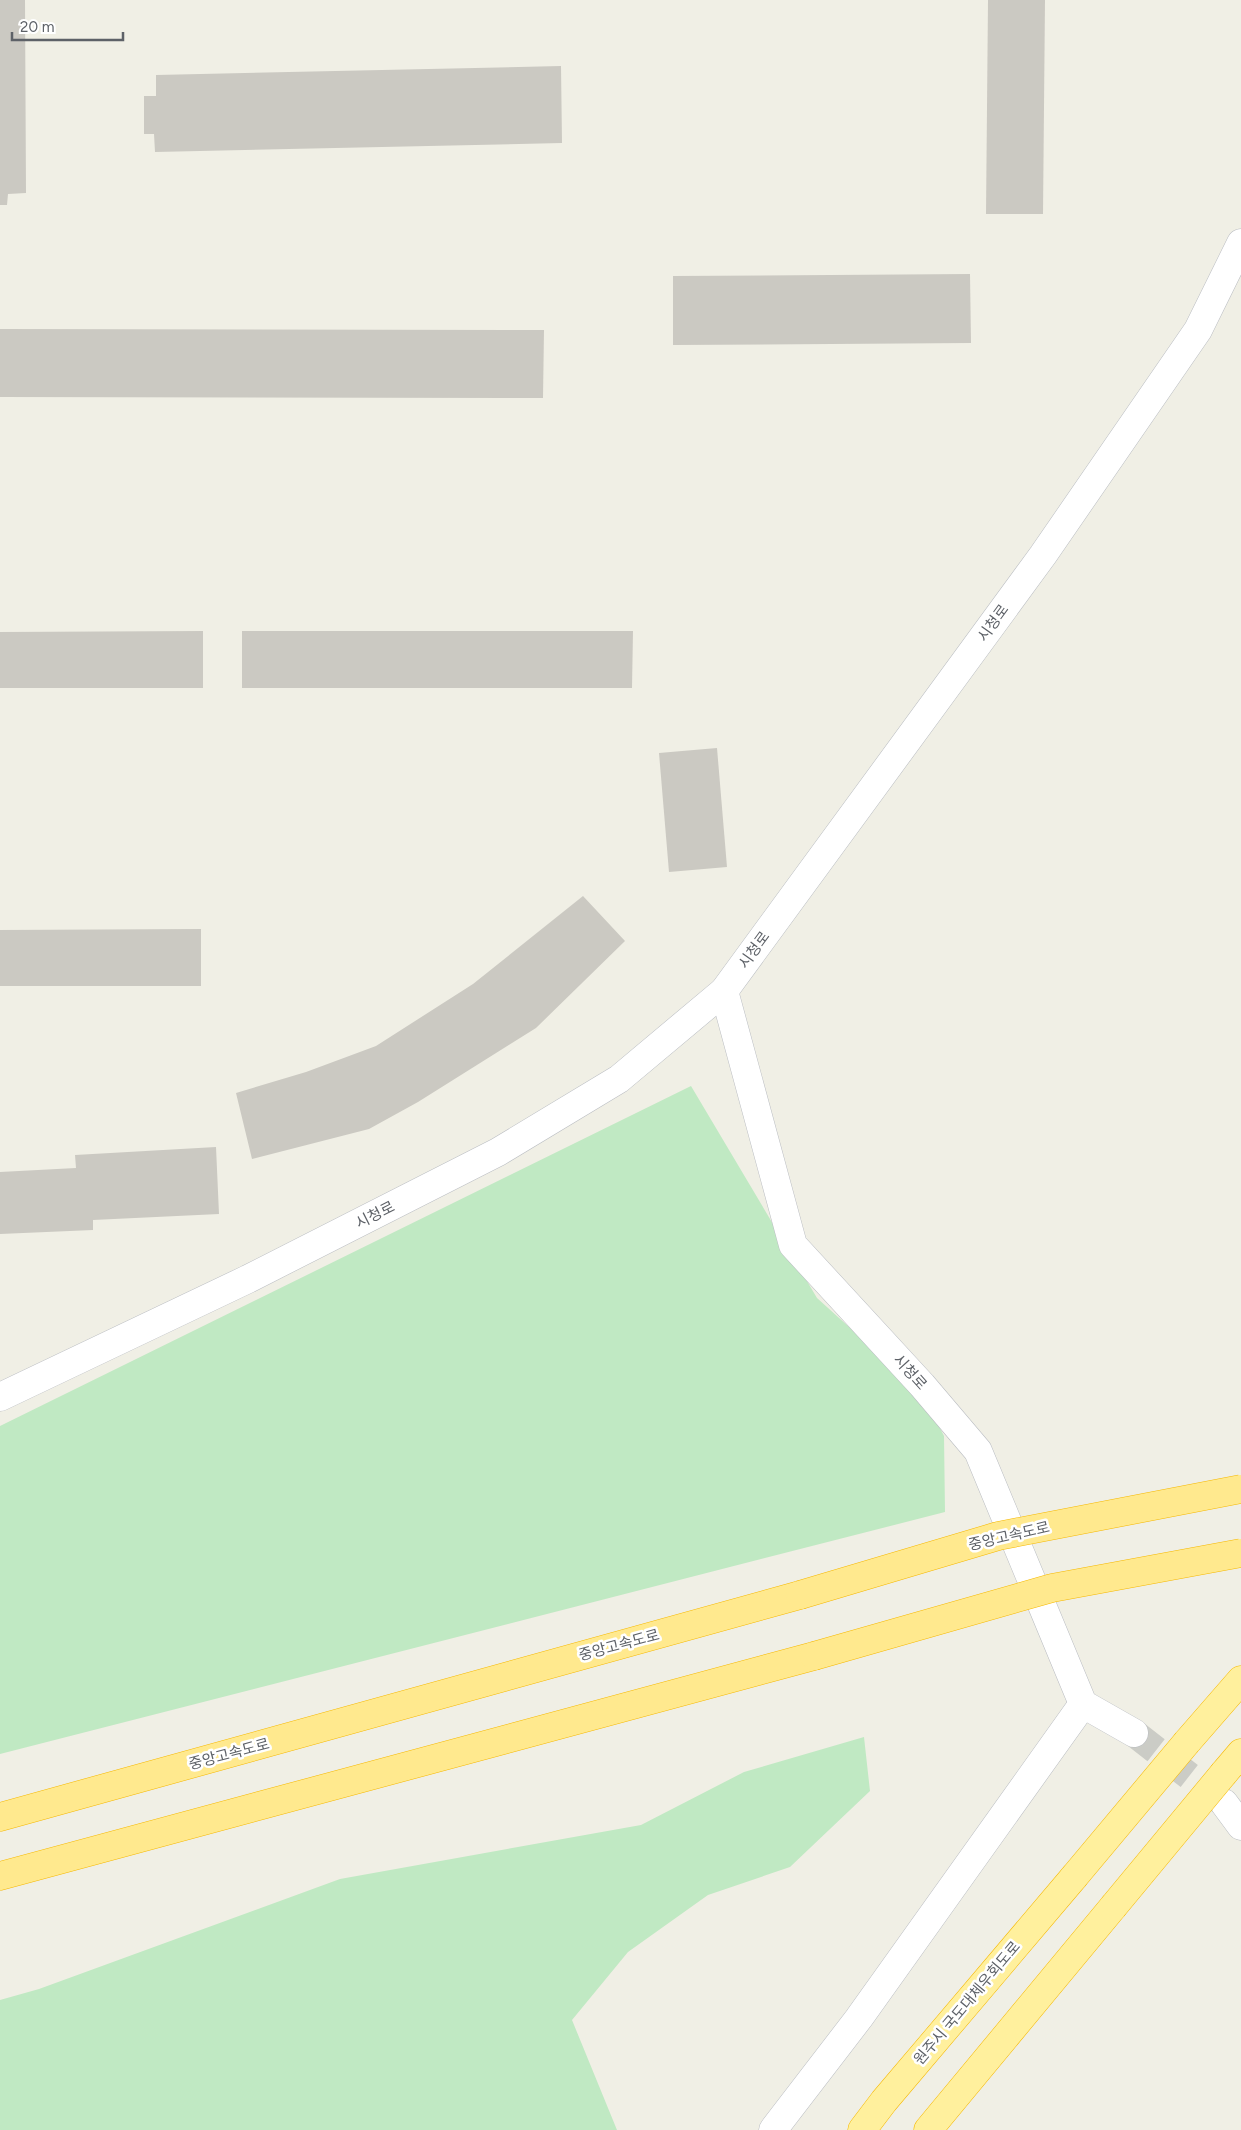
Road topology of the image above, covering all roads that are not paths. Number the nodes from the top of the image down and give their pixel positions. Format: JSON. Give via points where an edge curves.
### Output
{"nodes":[{"id":1,"x":1241,"y":243,"type":"edge"},
{"id":2,"x":724,"y":991,"type":"junction"},
{"id":3,"x":0,"y":1397,"type":"edge"},
{"id":4,"x":1241,"y":1489,"type":"edge"},
{"id":5,"x":1241,"y":1553,"type":"edge"},
{"id":6,"x":1241,"y":1680,"type":"edge"},
{"id":7,"x":1083,"y":1704,"type":"junction"},
{"id":8,"x":1134,"y":1733,"type":"tunnel mouth"},
{"id":9,"x":1241,"y":1753,"type":"edge"},
{"id":10,"x":1224,"y":1803,"type":"tunnel mouth"},
{"id":11,"x":0,"y":1817,"type":"edge"},
{"id":12,"x":1241,"y":1826,"type":"edge"},
{"id":13,"x":0,"y":1876,"type":"edge"},
{"id":14,"x":774,"y":2130,"type":"edge"},
{"id":15,"x":862,"y":2130,"type":"edge"},
{"id":16,"x":928,"y":2130,"type":"edge"}],
"edges":[{"from":1,"to":2,"type":"street","name":"시청로","via":[[1198,330],[1043,555]]},
{"from":2,"to":3,"type":"street","name":"시청로","via":[[619,1079],[498,1152],[248,1279]]},
{"from":2,"to":7,"type":"street","name":"시청로","via":[[793,1245],[978,1451]]},
{"from":4,"to":11,"type":"highway","name":"중앙고속도로","bridge":true,"via":[[998,1536],[800,1595]]},
{"from":5,"to":13,"type":"highway","bridge":true,"via":[[1052,1588],[814,1656]]},
{"from":6,"to":15,"type":"highway","name":"원주시 국도대체우회도로","bridge":true},
{"from":7,"to":8,"type":"street"},
{"from":7,"to":14,"type":"street","via":[[859,2018]]},
{"from":9,"to":16,"type":"highway","bridge":true},
{"from":10,"to":12,"type":"street"}]}
